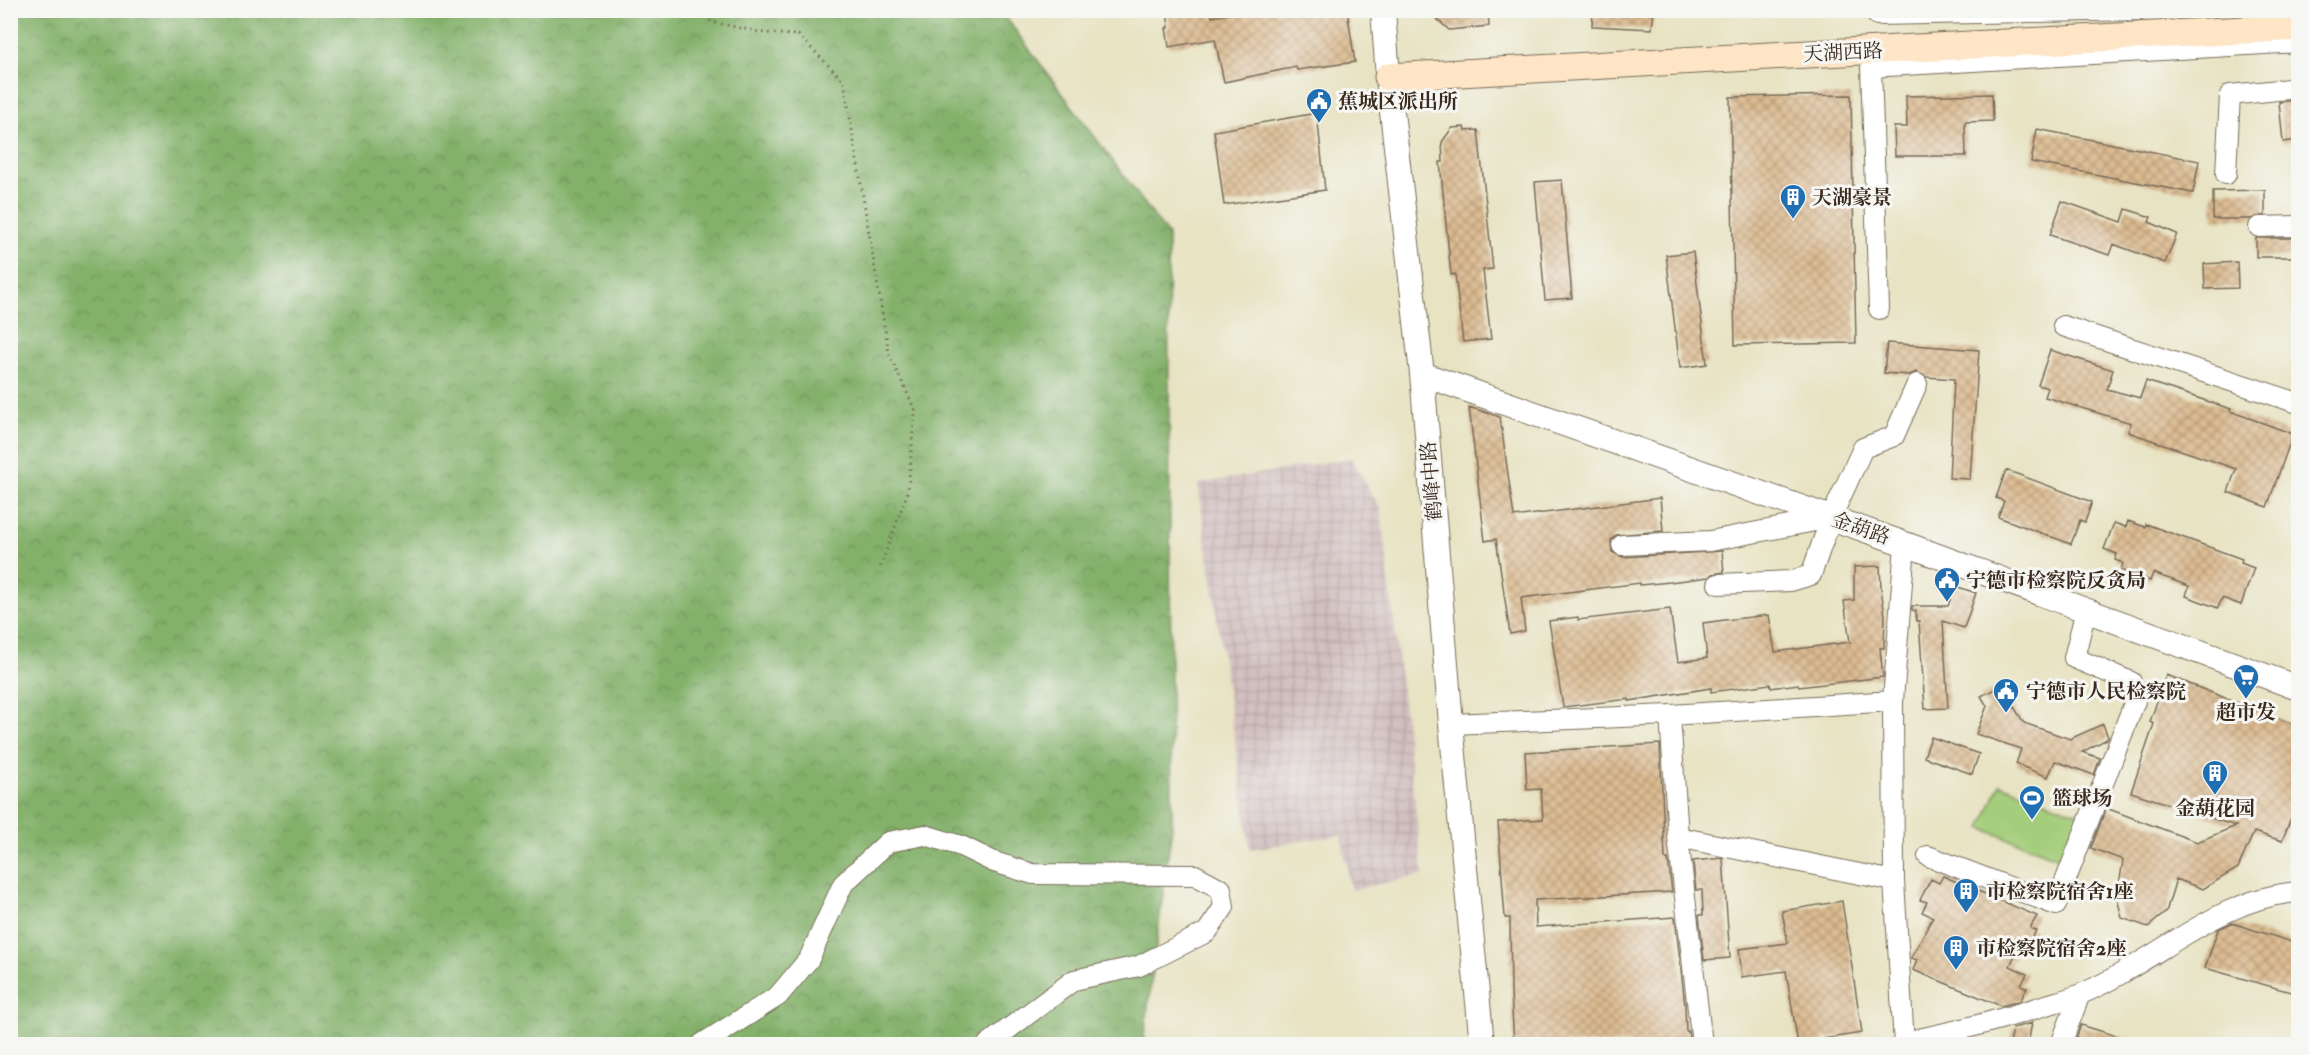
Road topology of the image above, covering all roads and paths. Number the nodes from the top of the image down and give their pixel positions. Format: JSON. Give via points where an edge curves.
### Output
{"nodes":[{"id":1,"x":695,"y":10,"type":"edge"},
{"id":2,"x":1383,"y":10,"type":"edge"},
{"id":3,"x":2139,"y":10,"type":"edge"},
{"id":4,"x":1873,"y":12,"type":"edge"},
{"id":5,"x":2298,"y":27,"type":"edge"},
{"id":6,"x":2298,"y":42,"type":"edge"},
{"id":7,"x":1388,"y":77,"type":"junction"},
{"id":8,"x":2298,"y":88,"type":"edge"},
{"id":9,"x":2226,"y":174,"type":"dead end"},
{"id":10,"x":2298,"y":226,"type":"edge"},
{"id":11,"x":2259,"y":227,"type":"dead end"},
{"id":12,"x":1879,"y":309,"type":"dead end"},
{"id":13,"x":2063,"y":326,"type":"dead end"},
{"id":14,"x":1422,"y":374,"type":"junction"},
{"id":15,"x":1917,"y":384,"type":"dead end"},
{"id":16,"x":2298,"y":403,"type":"edge"},
{"id":17,"x":1832,"y":518,"type":"junction"},
{"id":18,"x":1905,"y":544,"type":"junction"},
{"id":19,"x":1622,"y":545,"type":"dead end"},
{"id":20,"x":880,"y":568,"type":"dead end"},
{"id":21,"x":1718,"y":584,"type":"dead end"},
{"id":22,"x":2086,"y":610,"type":"junction"},
{"id":23,"x":2298,"y":688,"type":"edge"},
{"id":24,"x":1893,"y":701,"type":"junction"},
{"id":25,"x":1670,"y":715,"type":"junction"},
{"id":26,"x":1450,"y":724,"type":"junction"},
{"id":27,"x":1678,"y":837,"type":"junction"},
{"id":28,"x":1928,"y":856,"type":"dead end"},
{"id":29,"x":1894,"y":881,"type":"junction"},
{"id":30,"x":2298,"y":892,"type":"edge"},
{"id":31,"x":2080,"y":994,"type":"junction"},
{"id":32,"x":1904,"y":1043,"type":"edge"},
{"id":33,"x":702,"y":1044,"type":"edge"},
{"id":34,"x":988,"y":1044,"type":"edge"},
{"id":35,"x":1482,"y":1044,"type":"edge"},
{"id":36,"x":1702,"y":1044,"type":"edge"},
{"id":37,"x":2061,"y":1044,"type":"edge"}],
"edges":[{"from":1,"to":20,"type":"path","via":[[712,22],[764,33],[798,35],[844,81],[890,354],[915,410],[908,491]]},
{"from":2,"to":7,"type":"street","name":"鹤峰中路"},
{"from":3,"to":4,"type":"street"},
{"from":5,"to":7,"type":"main road","name":"天湖西路"},
{"from":6,"to":12,"type":"street","via":[[1871,67]]},
{"from":7,"to":14,"type":"street","name":"鹤峰中路"},
{"from":8,"to":9,"type":"street","via":[[2230,95]]},
{"from":10,"to":11,"type":"street"},
{"from":13,"to":16,"type":"street"},
{"from":14,"to":17,"type":"street","name":"金葫路"},
{"from":14,"to":26,"type":"street","name":"鹤峰中路"},
{"from":15,"to":17,"type":"street","via":[[1894,436],[1863,448]]},
{"from":17,"to":18,"type":"street","name":"金葫路"},
{"from":17,"to":19,"type":"street","via":[[1710,541]]},
{"from":17,"to":21,"type":"street","via":[[1811,575],[1791,581]]},
{"from":18,"to":22,"type":"street","name":"金葫路"},
{"from":18,"to":24,"type":"street"},
{"from":22,"to":23,"type":"street","name":"金葫路"},
{"from":22,"to":28,"type":"street","via":[[2074,658],[2131,682],[2135,701],[2056,905]]},
{"from":24,"to":25,"type":"street"},
{"from":24,"to":29,"type":"street"},
{"from":25,"to":26,"type":"street"},
{"from":25,"to":27,"type":"street"},
{"from":26,"to":35,"type":"street","name":"鹤峰中路"},
{"from":27,"to":29,"type":"street"},
{"from":27,"to":36,"type":"street"},
{"from":29,"to":32,"type":"street"},
{"from":30,"to":31,"type":"street","via":[[2275,894],[2216,917]]},
{"from":31,"to":32,"type":"street","via":[[2004,1019]]},
{"from":31,"to":37,"type":"street"},
{"from":33,"to":34,"type":"street","via":[[778,996],[809,959],[843,884],[888,842],[925,835],[1033,874],[1195,875],[1221,889],[1224,907],[1207,932],[1139,966],[1074,980]]}]}
